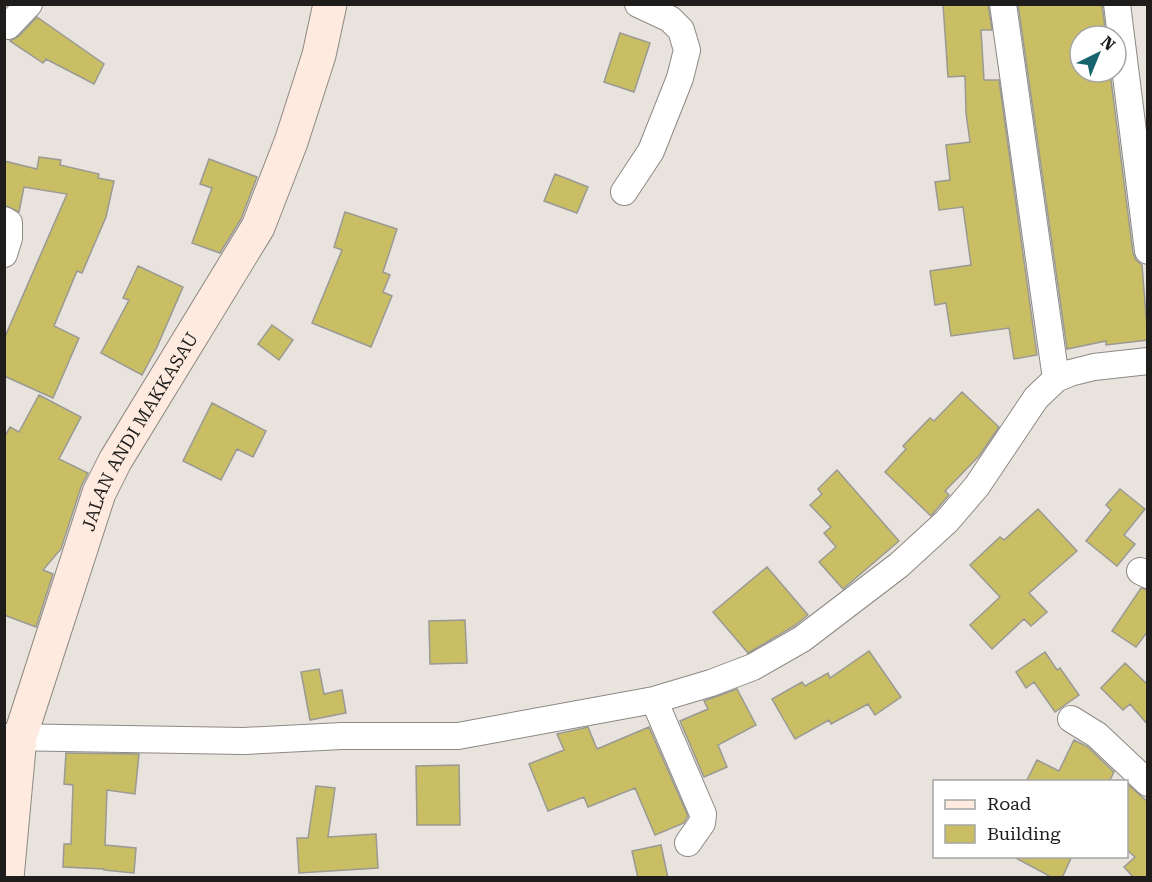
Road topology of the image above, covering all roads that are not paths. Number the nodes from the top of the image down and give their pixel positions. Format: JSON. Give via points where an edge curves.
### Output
{"nodes":[{"id":1,"x":29,"y":4,"type":"edge"},
{"id":2,"x":330,"y":4,"type":"edge"},
{"id":3,"x":638,"y":4,"type":"edge"},
{"id":4,"x":1003,"y":4,"type":"edge"},
{"id":5,"x":1117,"y":4,"type":"edge"},
{"id":6,"x":8,"y":27,"type":"dead end"},
{"id":7,"x":624,"y":192,"type":"dead end"},
{"id":8,"x":4,"y":220,"type":"edge"},
{"id":9,"x":1148,"y":251,"type":"edge"},
{"id":10,"x":4,"y":254,"type":"edge"},
{"id":11,"x":1148,"y":361,"type":"edge"},
{"id":12,"x":1056,"y":379,"type":"junction"},
{"id":13,"x":654,"y":700,"type":"junction"},
{"id":14,"x":1071,"y":719,"type":"dead end"},
{"id":15,"x":12,"y":737,"type":"edge"},
{"id":16,"x":1148,"y":783,"type":"edge"},
{"id":17,"x":688,"y":843,"type":"dead end"},
{"id":18,"x":7,"y":878,"type":"edge"}],
"edges":[{"from":1,"to":6,"type":"street"},
{"from":2,"to":15,"type":"street","name":"JALAN ANDI MAKKASAU","via":[[319,54],[291,142],[258,226],[99,493]]},
{"from":3,"to":7,"type":"street","via":[[670,19],[681,30],[687,50],[651,152]]},
{"from":4,"to":12,"type":"street"},
{"from":5,"to":9,"type":"street"},
{"from":8,"to":10,"type":"street","via":[[9,223],[9,238]]},
{"from":11,"to":12,"type":"street","via":[[1094,367]]},
{"from":12,"to":13,"type":"street","via":[[1036,398],[977,486],[898,565],[802,639],[753,667]]},
{"from":13,"to":15,"type":"street","via":[[458,736],[244,741]]},
{"from":13,"to":17,"type":"street","via":[[703,814],[702,823]]},
{"from":14,"to":16,"type":"street","via":[[1097,735]]},
{"from":15,"to":18,"type":"street","name":"JALAN ANDI MAKKASAU"}]}
